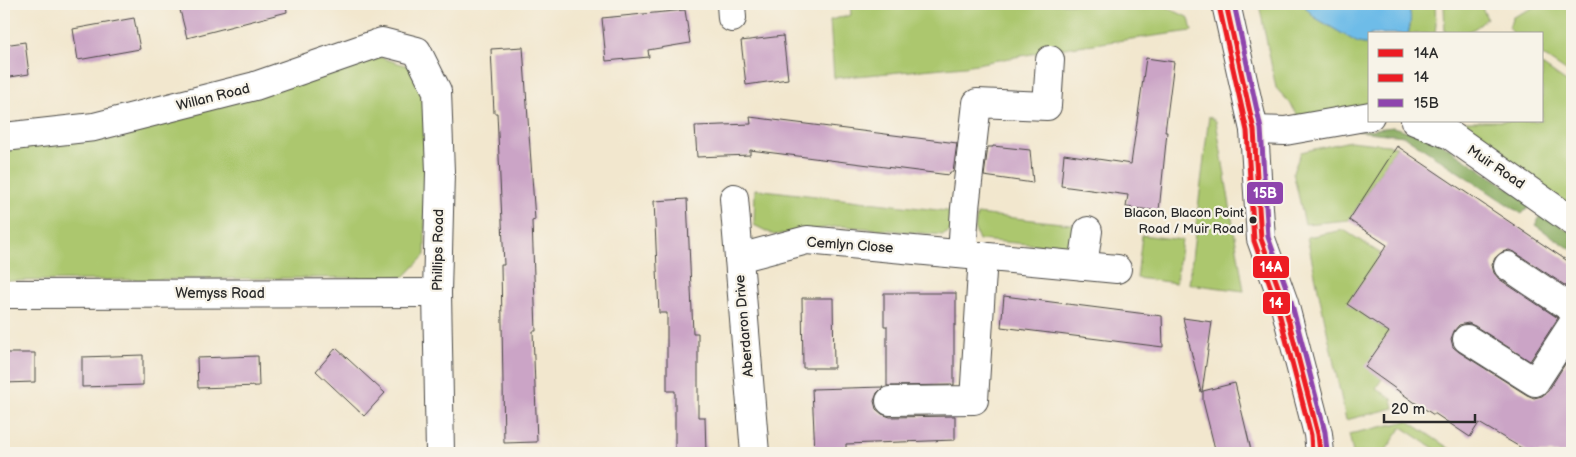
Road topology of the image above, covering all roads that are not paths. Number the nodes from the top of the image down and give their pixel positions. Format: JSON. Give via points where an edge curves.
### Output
{"nodes":[{"id":1,"x":1226,"y":4,"type":"edge"},
{"id":2,"x":417,"y":51,"type":"joint"},
{"id":3,"x":1050,"y":60,"type":"dead end"},
{"id":4,"x":1368,"y":116,"type":"edge"},
{"id":5,"x":1417,"y":122,"type":"edge"},
{"id":6,"x":1254,"y":130,"type":"junction"},
{"id":7,"x":4,"y":137,"type":"edge"},
{"id":8,"x":734,"y":198,"type":"dead end"},
{"id":9,"x":1572,"y":221,"type":"edge"},
{"id":10,"x":1088,"y":231,"type":"dead end"},
{"id":11,"x":972,"y":255,"type":"junction"},
{"id":12,"x":739,"y":258,"type":"junction"},
{"id":13,"x":1083,"y":266,"type":"junction"},
{"id":14,"x":1508,"y":266,"type":"dead end"},
{"id":15,"x":1117,"y":269,"type":"dead end"},
{"id":16,"x":436,"y":293,"type":"junction"},
{"id":17,"x":4,"y":294,"type":"edge"},
{"id":18,"x":1572,"y":309,"type":"edge"},
{"id":19,"x":1572,"y":325,"type":"edge"},
{"id":20,"x":1467,"y":339,"type":"dead end"},
{"id":21,"x":890,"y":401,"type":"dead end"},
{"id":22,"x":440,"y":453,"type":"edge"},
{"id":23,"x":755,"y":453,"type":"edge"},
{"id":24,"x":1320,"y":453,"type":"edge"}],
"edges":[{"from":1,"to":6,"type":"street"},
{"from":2,"to":7,"type":"street","name":"Willan Road","via":[[382,42],[255,86],[94,127]]},
{"from":2,"to":16,"type":"street","name":"Phillips Road","via":[[437,91],[440,172]]},
{"from":3,"to":11,"type":"street","via":[[1047,106],[977,103],[965,208]]},
{"from":4,"to":6,"type":"street","via":[[1285,131]]},
{"from":5,"to":9,"type":"street","name":"Muir Road","via":[[1450,136]]},
{"from":6,"to":24,"type":"street","via":[[1261,239],[1284,303]]},
{"from":8,"to":12,"type":"street","name":"Aberdaron Drive"},
{"from":10,"to":13,"type":"street"},
{"from":11,"to":12,"type":"street","name":"Cemlyn Close","via":[[807,240]]},
{"from":11,"to":13,"type":"street","name":"Cemlyn Close"},
{"from":11,"to":21,"type":"street","via":[[974,400]]},
{"from":12,"to":23,"type":"street","name":"Aberdaron Drive"},
{"from":13,"to":15,"type":"street","name":"Cemlyn Close"},
{"from":14,"to":18,"type":"street"},
{"from":16,"to":17,"type":"street","name":"Wemyss Road"},
{"from":16,"to":22,"type":"street","name":"Phillips Road"},
{"from":19,"to":20,"type":"street","via":[[1535,382]]}]}
